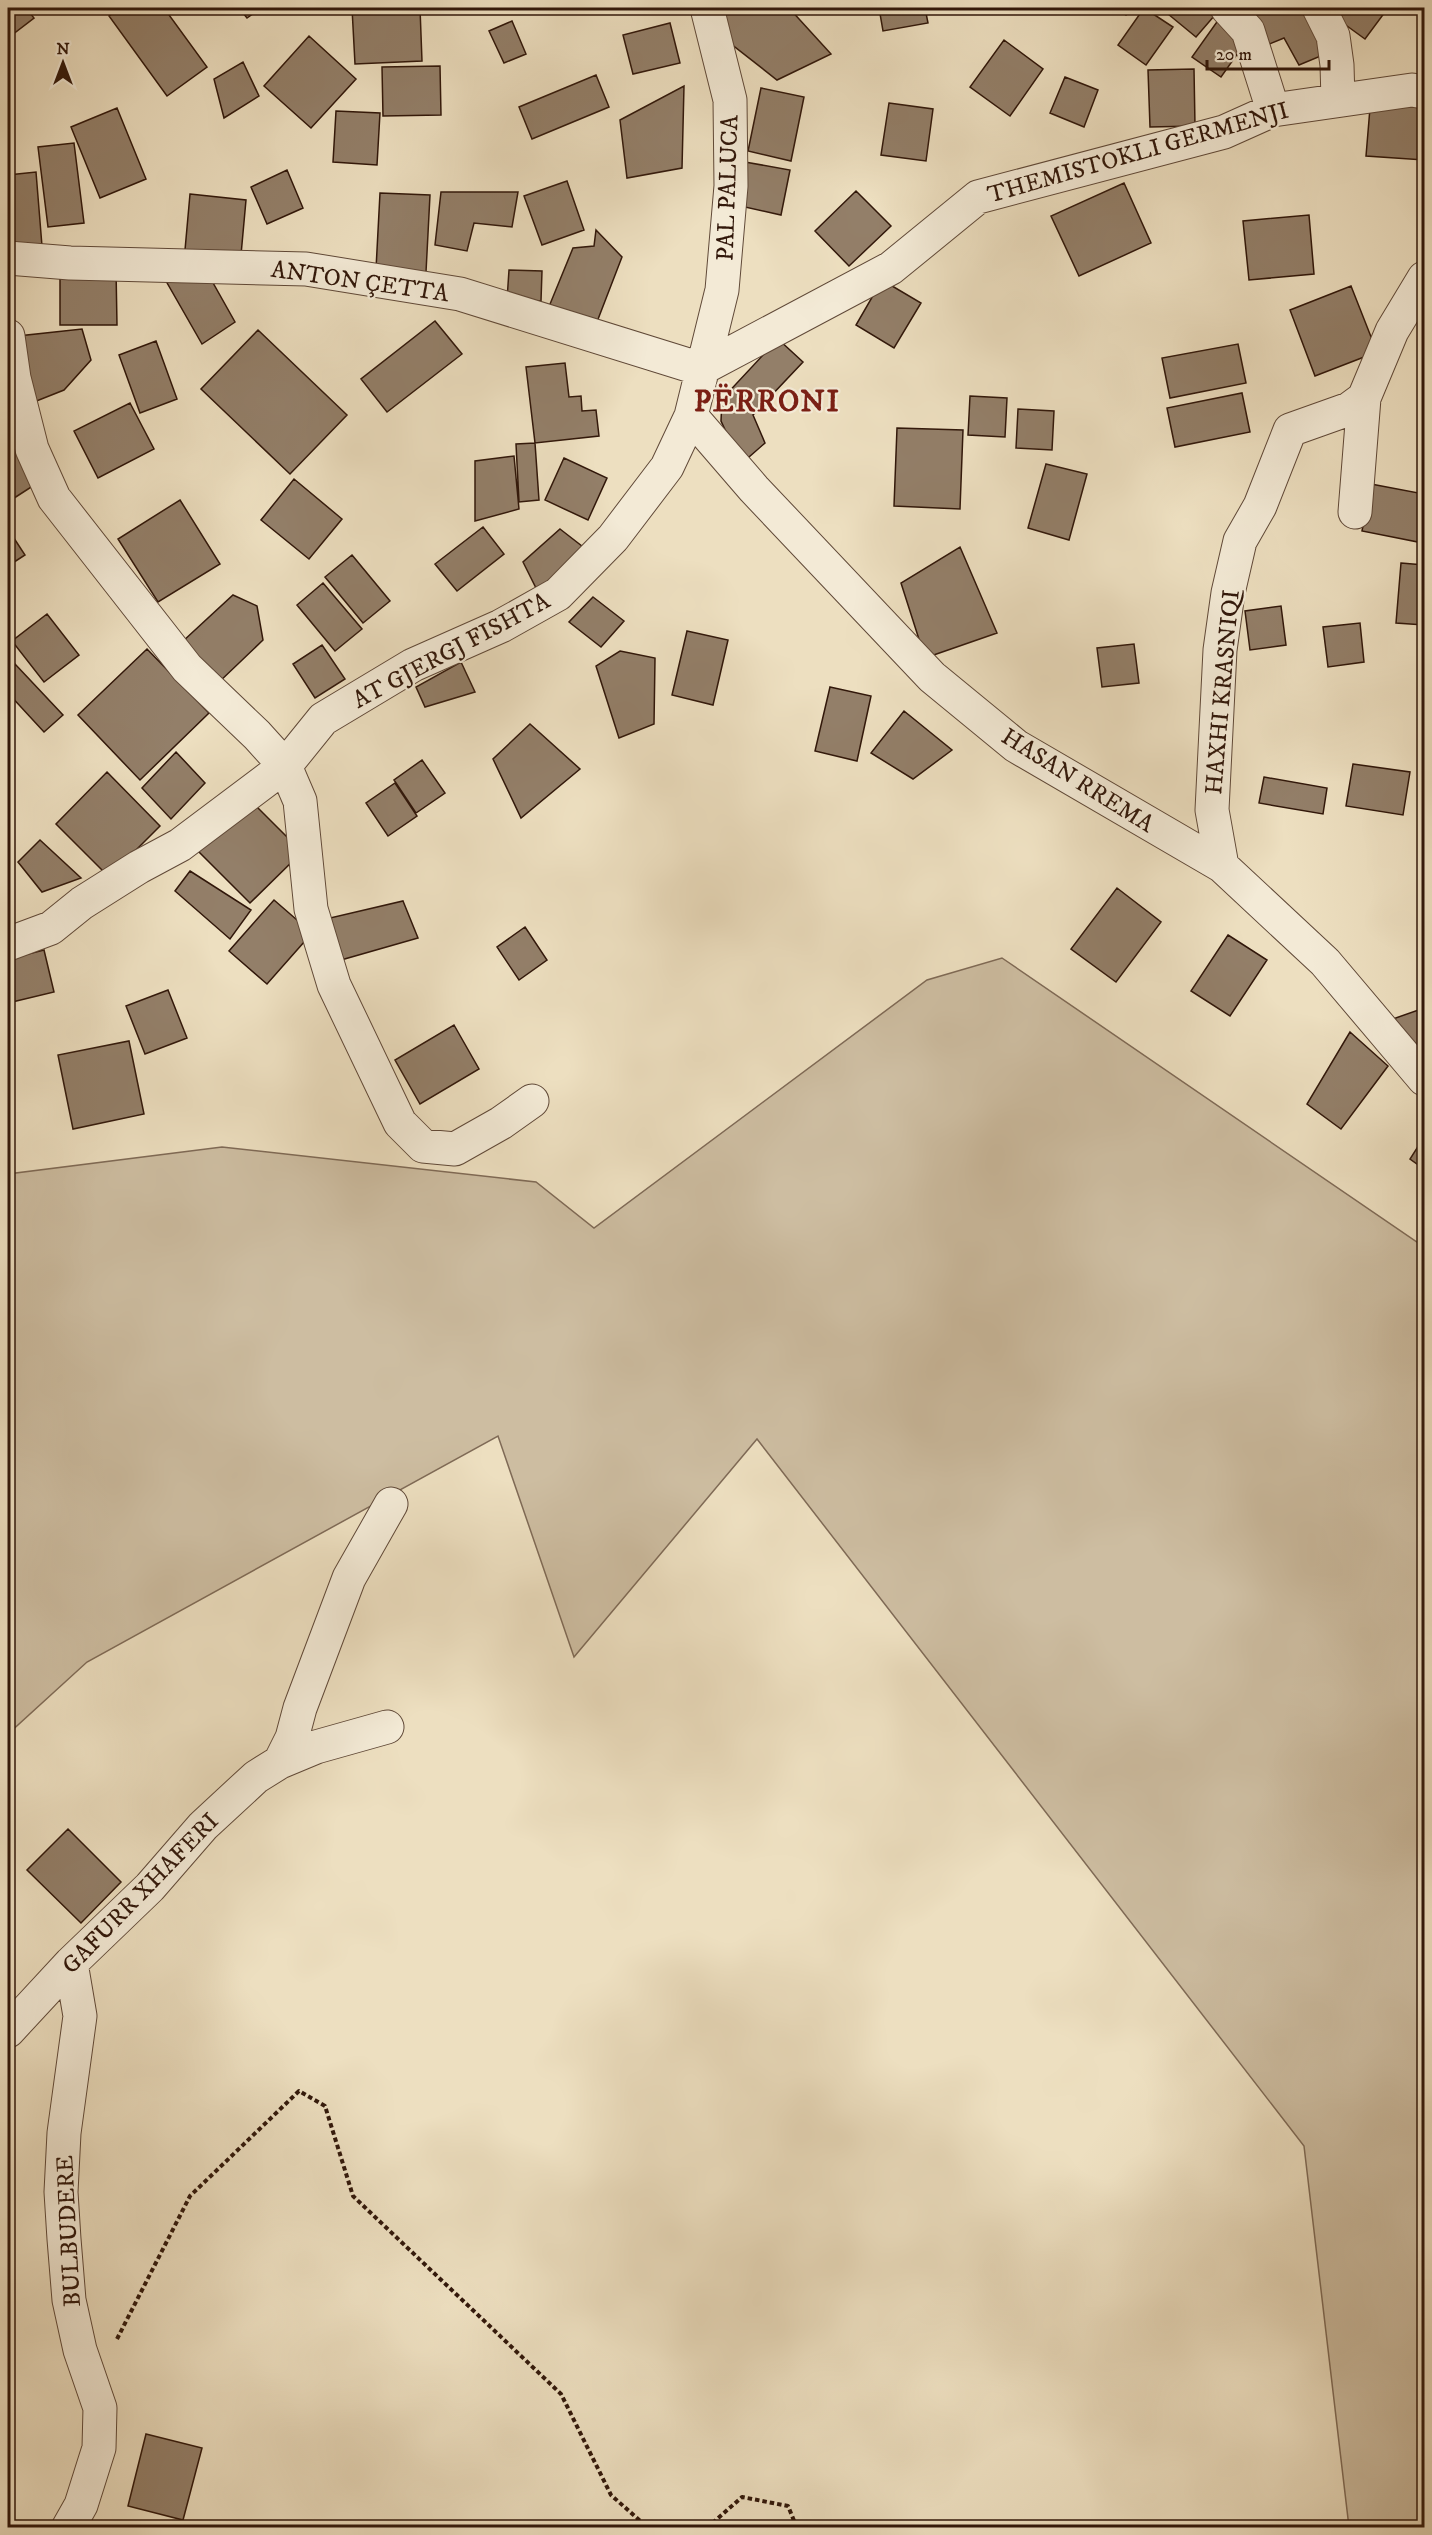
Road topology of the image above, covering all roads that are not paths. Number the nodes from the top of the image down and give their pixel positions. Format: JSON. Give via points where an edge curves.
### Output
{"nodes":[{"id":1,"x":707,"y":8,"type":"edge"},
{"id":2,"x":1227,"y":8,"type":"edge"},
{"id":3,"x":1319,"y":8,"type":"edge"},
{"id":4,"x":1425,"y":92,"type":"edge"},
{"id":5,"x":1338,"y":100,"type":"junction"},
{"id":6,"x":1274,"y":110,"type":"junction"},
{"id":7,"x":8,"y":258,"type":"edge"},
{"id":8,"x":1425,"y":278,"type":"edge"},
{"id":9,"x":8,"y":336,"type":"edge"},
{"id":10,"x":701,"y":369,"type":"junction"},
{"id":11,"x":1364,"y":399,"type":"junction"},
{"id":12,"x":691,"y":416,"type":"junction"},
{"id":13,"x":1355,"y":513,"type":"dead end"},
{"id":14,"x":285,"y":766,"type":"junction"},
{"id":15,"x":1222,"y":866,"type":"junction"},
{"id":16,"x":8,"y":944,"type":"edge"},
{"id":17,"x":1425,"y":1080,"type":"edge"},
{"id":18,"x":532,"y":1101,"type":"dead end"},
{"id":19,"x":391,"y":1504,"type":"dead end"},
{"id":20,"x":387,"y":1727,"type":"dead end"},
{"id":21,"x":280,"y":1762,"type":"junction"},
{"id":22,"x":71,"y":1963,"type":"junction"},
{"id":23,"x":8,"y":2031,"type":"edge"},
{"id":24,"x":68,"y":2528,"type":"edge"}],
"edges":[{"from":1,"to":10,"type":"street","name":"PAL PALUCA","via":[[730,100],[731,186],[722,290]]},
{"from":2,"to":6,"type":"street","via":[[1248,31]]},
{"from":3,"to":5,"type":"street","via":[[1333,36]]},
{"from":4,"to":5,"type":"street","name":"THEMISTOKLI GERMENJI","via":[[1412,90]]},
{"from":5,"to":6,"type":"street","name":"THEMISTOKLI GERMENJI"},
{"from":6,"to":10,"type":"street","name":"THEMISTOKLI GERMENJI","via":[[1224,132],[978,197],[891,268]]},
{"from":7,"to":10,"type":"street","name":"ANTON ÇETTA","via":[[318,271],[460,294]]},
{"from":8,"to":11,"type":"street","via":[[1392,331]]},
{"from":9,"to":14,"type":"street","via":[[32,449],[54,498],[187,668]]},
{"from":10,"to":12,"type":"street","name":"AT GJERGJ FISHTA"},
{"from":11,"to":13,"type":"street"},
{"from":11,"to":15,"type":"street","name":"HAXHI KRASNIQI","via":[[1349,409],[1290,430],[1260,506],[1240,541],[1220,650],[1212,810]]},
{"from":12,"to":14,"type":"street","name":"AT GJERGJ FISHTA","via":[[660,475],[613,538],[558,594],[501,627],[413,665],[323,719]]},
{"from":12,"to":15,"type":"street","name":"HASAN RREMA","via":[[754,489],[932,677],[1016,746]]},
{"from":14,"to":16,"type":"street","name":"AT GJERGJ FISHTA","via":[[180,845],[92,897],[51,928]]},
{"from":14,"to":18,"type":"street","via":[[300,801],[311,909],[334,986],[400,1123],[423,1146],[455,1149]]},
{"from":15,"to":17,"type":"street","name":"HASAN RREMA","via":[[1325,962]]},
{"from":19,"to":21,"type":"street","via":[[349,1578]]},
{"from":20,"to":21,"type":"street","name":"GAFURR XHAFERI","via":[[316,1747]]},
{"from":21,"to":22,"type":"street","name":"GAFURR XHAFERI","via":[[256,1777],[203,1826],[150,1887]]},
{"from":22,"to":23,"type":"street","name":"GAFURR XHAFERI"},
{"from":22,"to":24,"type":"street","name":"BULBUDERE","via":[[80,2016],[64,2133],[61,2192],[69,2300],[80,2350],[100,2408],[99,2448],[81,2505]]}]}
